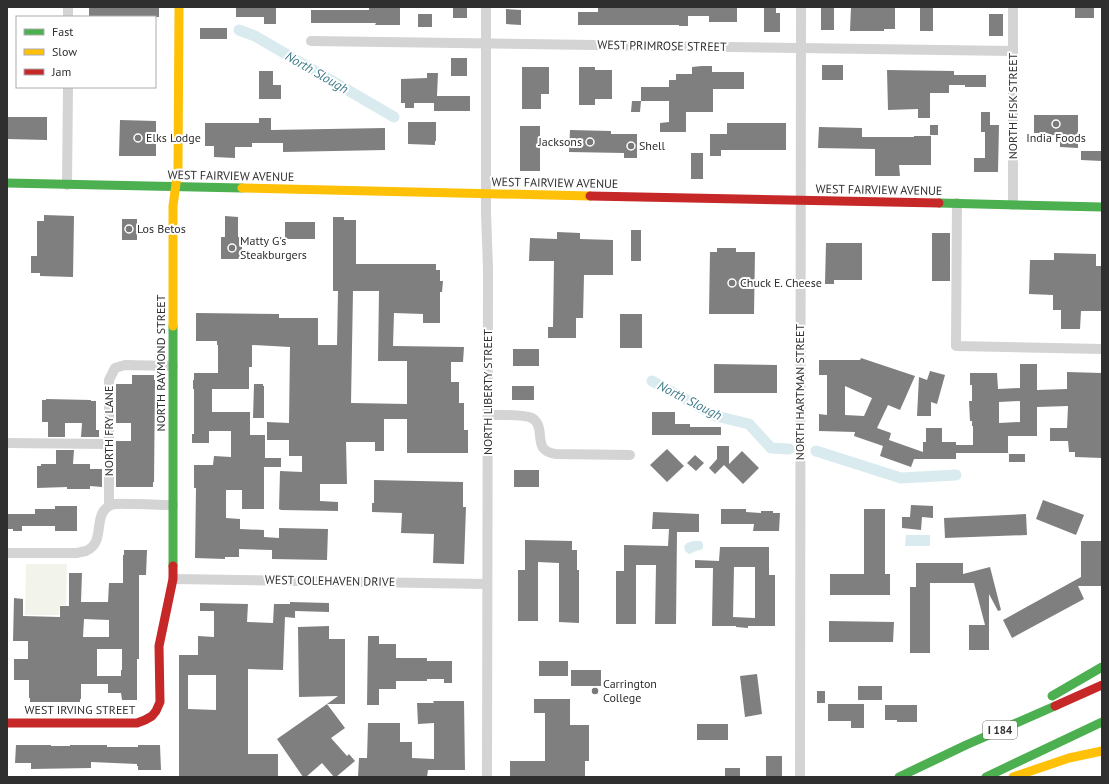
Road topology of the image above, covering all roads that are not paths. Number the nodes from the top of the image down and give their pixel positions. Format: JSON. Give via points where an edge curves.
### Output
{"nodes":[{"id":1,"x":179,"y":7,"type":"edge"},
{"id":2,"x":486,"y":7,"type":"edge"},
{"id":3,"x":801,"y":7,"type":"edge"},
{"id":4,"x":1013,"y":7,"type":"edge"},
{"id":5,"x":311,"y":41,"type":"dead end"},
{"id":6,"x":486,"y":43,"type":"junction"},
{"id":7,"x":800,"y":48,"type":"junction"},
{"id":8,"x":1013,"y":50,"type":"junction"},
{"id":9,"x":68,"y":88,"type":"edge"},
{"id":10,"x":7,"y":183,"type":"edge"},
{"id":11,"x":67,"y":185,"type":"junction"},
{"id":12,"x":176,"y":187,"type":"junction"},
{"id":13,"x":486,"y":194,"type":"junction"},
{"id":14,"x":800,"y":200,"type":"junction"},
{"id":15,"x":957,"y":203,"type":"junction"},
{"id":16,"x":1013,"y":205,"type":"junction"},
{"id":17,"x":1102,"y":206,"type":"edge"},
{"id":18,"x":1102,"y":349,"type":"edge"},
{"id":19,"x":173,"y":366,"type":"junction"},
{"id":20,"x":488,"y":415,"type":"junction"},
{"id":21,"x":7,"y":443,"type":"edge"},
{"id":22,"x":109,"y":444,"type":"junction"},
{"id":23,"x":630,"y":455,"type":"dead end"},
{"id":24,"x":173,"y":505,"type":"junction"},
{"id":25,"x":109,"y":506,"type":"junction"},
{"id":26,"x":7,"y":553,"type":"edge"},
{"id":27,"x":173,"y":578,"type":"junction"},
{"id":28,"x":488,"y":584,"type":"junction"},
{"id":29,"x":1102,"y":667,"type":"edge"},
{"id":30,"x":1102,"y":684,"type":"edge"},
{"id":31,"x":153,"y":716,"type":"joint"},
{"id":32,"x":1102,"y":722,"type":"edge"},
{"id":33,"x":7,"y":723,"type":"edge"},
{"id":34,"x":966,"y":745,"type":"junction"},
{"id":35,"x":1102,"y":751,"type":"edge"},
{"id":36,"x":487,"y":777,"type":"edge"},
{"id":37,"x":800,"y":777,"type":"edge"},
{"id":38,"x":899,"y":777,"type":"edge"},
{"id":39,"x":986,"y":777,"type":"edge"},
{"id":40,"x":1013,"y":777,"type":"edge"}],
"edges":[{"from":1,"to":12,"type":"main road","name":"NORTH RAYMOND STREET"},
{"from":2,"to":6,"type":"street","name":"NORTH LIBERTY STREET"},
{"from":3,"to":7,"type":"street","name":"NORTH HARTMAN STREET"},
{"from":4,"to":8,"type":"street","name":"NORTH FISK STREET"},
{"from":5,"to":6,"type":"street","name":"WEST PRIMROSE STREET"},
{"from":6,"to":7,"type":"street","name":"WEST PRIMROSE STREET"},
{"from":6,"to":13,"type":"street","name":"NORTH LIBERTY STREET"},
{"from":7,"to":8,"type":"street","name":"WEST PRIMROSE STREET"},
{"from":7,"to":14,"type":"street","name":"NORTH HARTMAN STREET"},
{"from":8,"to":16,"type":"street","name":"NORTH FISK STREET"},
{"from":9,"to":11,"type":"street"},
{"from":10,"to":11,"type":"main road","name":"WEST FAIRVIEW AVENUE"},
{"from":11,"to":12,"type":"main road","name":"WEST FAIRVIEW AVENUE"},
{"from":12,"to":13,"type":"main road","name":"WEST FAIRVIEW AVENUE"},
{"from":12,"to":19,"type":"main road","name":"NORTH RAYMOND STREET","via":[[173,206]]},
{"from":13,"to":14,"type":"main road","name":"WEST FAIRVIEW AVENUE"},
{"from":13,"to":20,"type":"street","name":"NORTH LIBERTY STREET"},
{"from":14,"to":15,"type":"main road","name":"WEST FAIRVIEW AVENUE"},
{"from":14,"to":37,"type":"street","name":"NORTH HARTMAN STREET"},
{"from":15,"to":16,"type":"main road","name":"WEST FAIRVIEW AVENUE"},
{"from":15,"to":18,"type":"street","via":[[956,346]]},
{"from":16,"to":17,"type":"main road","name":"WEST FAIRVIEW AVENUE"},
{"from":19,"to":22,"type":"street","name":"NORTH FRY LANE","via":[[125,365],[115,368],[109,380]]},
{"from":19,"to":24,"type":"main road","name":"NORTH RAYMOND STREET"},
{"from":20,"to":23,"type":"street","via":[[525,416],[533,419],[540,428],[540,439],[548,453]]},
{"from":20,"to":28,"type":"street","name":"NORTH LIBERTY STREET"},
{"from":21,"to":22,"type":"street"},
{"from":22,"to":25,"type":"street","name":"NORTH FRY LANE"},
{"from":24,"to":25,"type":"street"},
{"from":24,"to":27,"type":"main road","name":"NORTH RAYMOND STREET"},
{"from":25,"to":26,"type":"street","via":[[101,516],[96,541],[86,551]]},
{"from":27,"to":28,"type":"street","name":"WEST COLEHAVEN DRIVE"},
{"from":27,"to":31,"type":"main road","name":"NORTH RAYMOND STREET","via":[[160,646],[160,702]]},
{"from":28,"to":36,"type":"street","name":"NORTH LIBERTY STREET"},
{"from":29,"to":34,"type":"main road"},
{"from":30,"to":34,"type":"main road","number":"I 184"},
{"from":31,"to":33,"type":"main road","name":"WEST IRVING STREET","via":[[137,723]]},
{"from":32,"to":39,"type":"main road"},
{"from":34,"to":38,"type":"main road","number":"I 184"},
{"from":35,"to":40,"type":"main road","via":[[1069,758]]}]}
